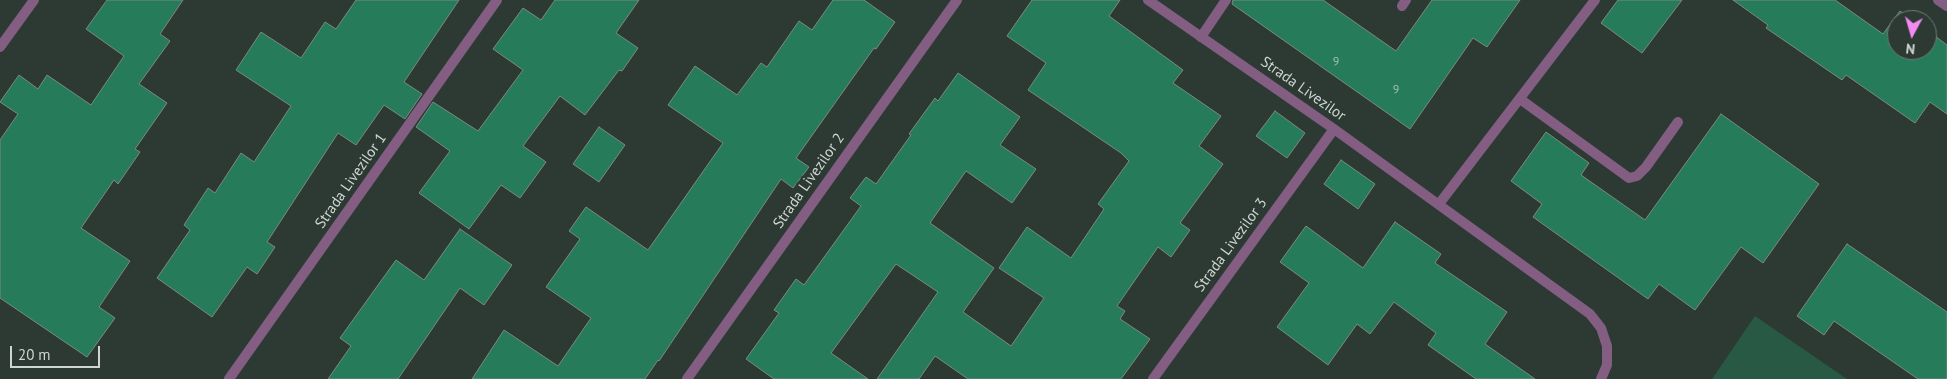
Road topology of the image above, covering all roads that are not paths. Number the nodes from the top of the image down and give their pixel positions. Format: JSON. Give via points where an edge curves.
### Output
{"nodes":[{"id":1,"x":34,"y":0,"type":"edge"},
{"id":2,"x":498,"y":0,"type":"edge"},
{"id":3,"x":956,"y":0,"type":"edge"},
{"id":4,"x":1148,"y":0,"type":"edge"},
{"id":5,"x":1226,"y":0,"type":"edge"},
{"id":6,"x":1938,"y":0,"type":"edge"},
{"id":7,"x":1590,"y":2,"type":"edge"},
{"id":8,"x":1947,"y":6,"type":"edge"},
{"id":9,"x":1202,"y":37,"type":"junction"},
{"id":10,"x":0,"y":47,"type":"edge"},
{"id":11,"x":1520,"y":99,"type":"junction"},
{"id":12,"x":1678,"y":122,"type":"dead end"},
{"id":13,"x":1334,"y":129,"type":"junction"},
{"id":14,"x":1439,"y":204,"type":"junction"},
{"id":15,"x":229,"y":379,"type":"edge"},
{"id":16,"x":687,"y":379,"type":"edge"},
{"id":17,"x":1152,"y":379,"type":"edge"},
{"id":18,"x":1601,"y":379,"type":"edge"}],
"edges":[{"from":1,"to":10,"type":"street"},
{"from":2,"to":15,"type":"street","name":"Strada Livezilor 1"},
{"from":3,"to":16,"type":"street","name":"Strada Livezilor 2"},
{"from":4,"to":9,"type":"street","name":"Strada Livezilor"},
{"from":5,"to":9,"type":"street"},
{"from":6,"to":8,"type":"street"},
{"from":7,"to":11,"type":"street"},
{"from":9,"to":13,"type":"street","name":"Strada Livezilor"},
{"from":11,"to":12,"type":"street","via":[[1629,178],[1637,176],[1646,167]]},
{"from":11,"to":14,"type":"street"},
{"from":13,"to":14,"type":"street","name":"Strada Livezilor"},
{"from":13,"to":17,"type":"street","name":"Strada Livezilor 3"},
{"from":14,"to":18,"type":"street","name":"Strada Livezilor","via":[[1590,314],[1601,328],[1607,346],[1607,366]]}]}
